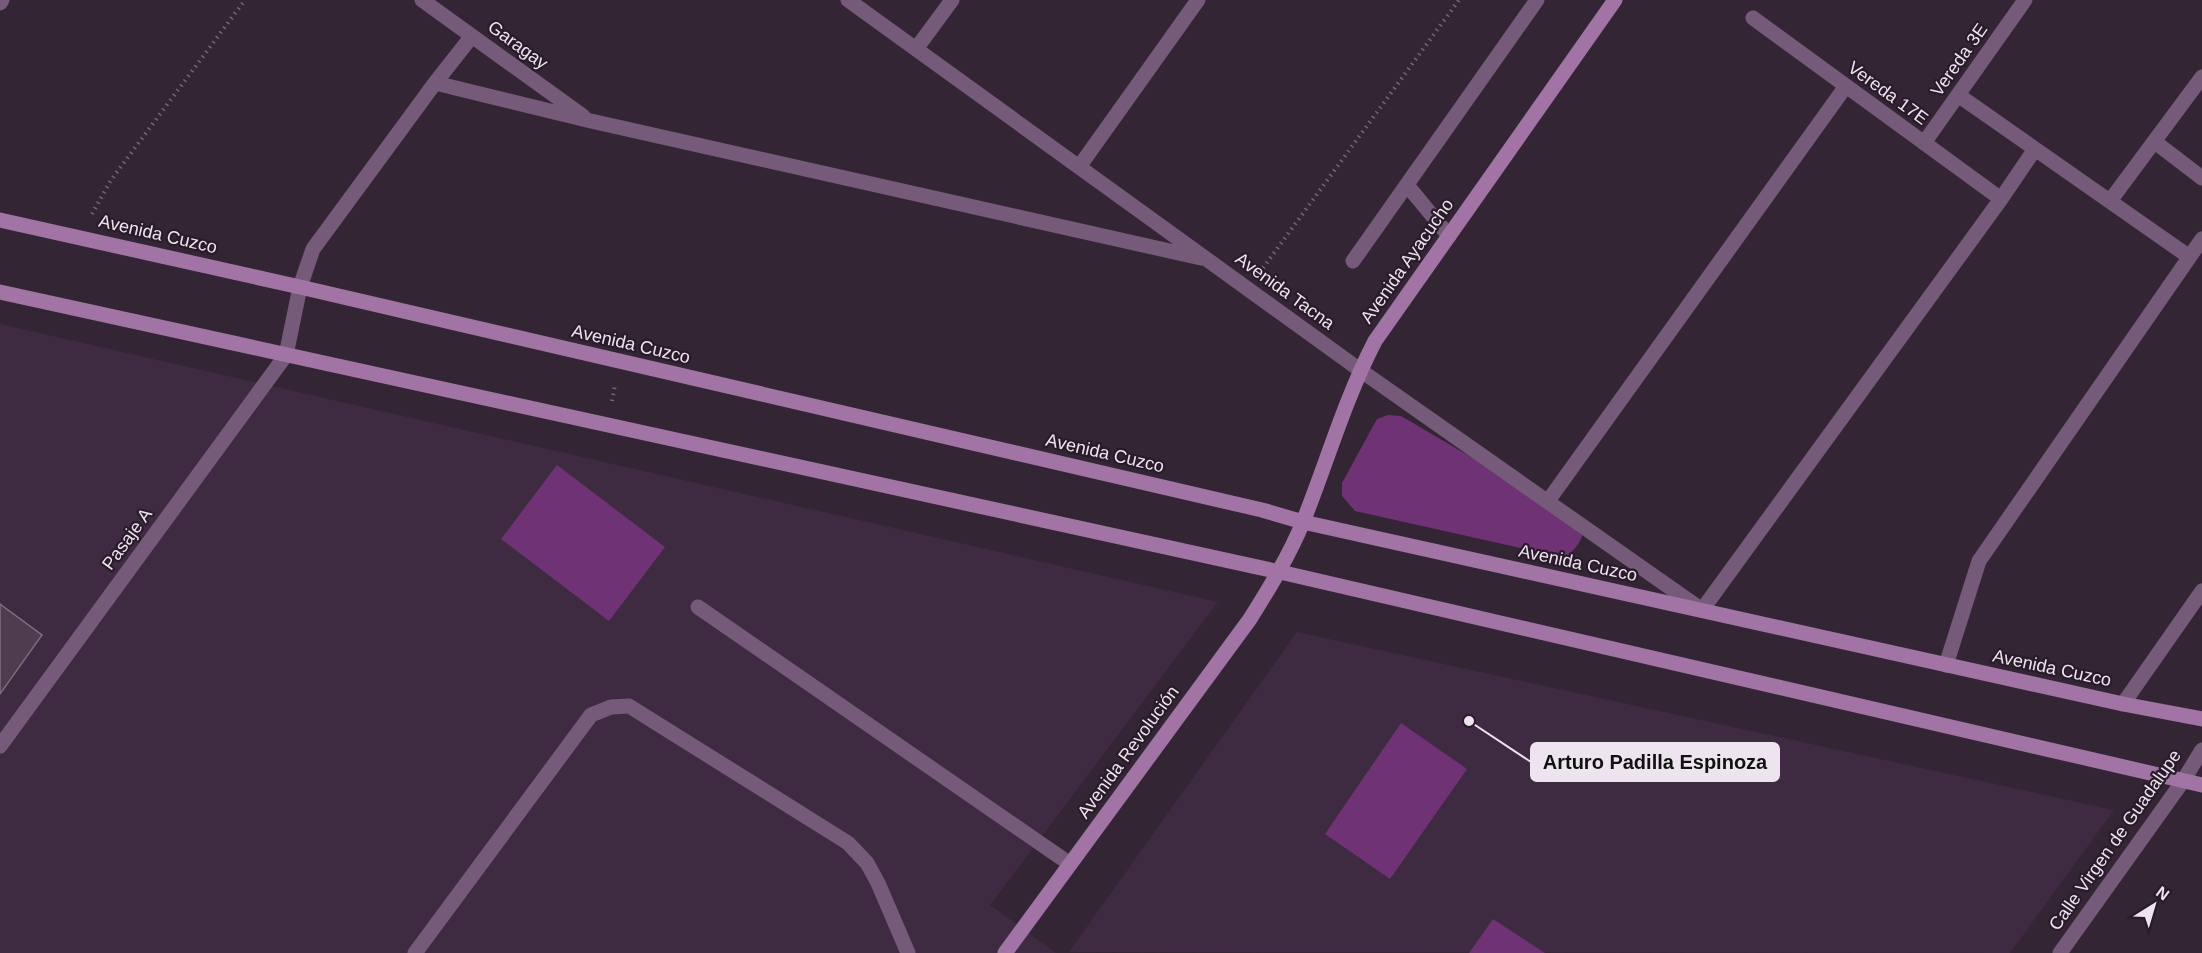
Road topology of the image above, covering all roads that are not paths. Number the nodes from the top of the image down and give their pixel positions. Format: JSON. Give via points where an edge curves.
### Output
{"nodes":[{"id":1,"x":422,"y":0,"type":"edge"},
{"id":2,"x":848,"y":0,"type":"edge"},
{"id":3,"x":952,"y":0,"type":"edge"},
{"id":4,"x":1198,"y":0,"type":"edge"},
{"id":5,"x":1537,"y":0,"type":"edge"},
{"id":6,"x":1615,"y":0,"type":"edge"},
{"id":7,"x":2025,"y":0,"type":"edge"},
{"id":8,"x":1753,"y":18,"type":"dead end"},
{"id":9,"x":472,"y":36,"type":"junction"},
{"id":10,"x":916,"y":49,"type":"junction"},
{"id":11,"x":2202,"y":77,"type":"edge"},
{"id":12,"x":435,"y":83,"type":"junction"},
{"id":13,"x":1846,"y":86,"type":"junction"},
{"id":14,"x":1958,"y":95,"type":"junction"},
{"id":15,"x":591,"y":121,"type":"junction"},
{"id":16,"x":2155,"y":142,"type":"junction"},
{"id":17,"x":1924,"y":143,"type":"junction"},
{"id":18,"x":2035,"y":148,"type":"junction"},
{"id":19,"x":1079,"y":167,"type":"junction"},
{"id":20,"x":2202,"y":178,"type":"edge"},
{"id":21,"x":1407,"y":185,"type":"junction"},
{"id":22,"x":2001,"y":199,"type":"junction"},
{"id":23,"x":2110,"y":201,"type":"junction"},
{"id":24,"x":0,"y":220,"type":"edge"},
{"id":25,"x":1449,"y":236,"type":"junction"},
{"id":26,"x":2202,"y":239,"type":"edge"},
{"id":27,"x":2188,"y":256,"type":"junction"},
{"id":28,"x":1208,"y":259,"type":"junction"},
{"id":29,"x":1353,"y":261,"type":"dead end"},
{"id":30,"x":300,"y":286,"type":"junction"},
{"id":31,"x":0,"y":292,"type":"edge"},
{"id":32,"x":286,"y":355,"type":"junction"},
{"id":33,"x":1360,"y":370,"type":"junction"},
{"id":34,"x":1548,"y":501,"type":"junction"},
{"id":35,"x":1303,"y":522,"type":"junction"},
{"id":36,"x":1280,"y":572,"type":"junction"},
{"id":37,"x":2202,"y":591,"type":"edge"},
{"id":38,"x":698,"y":607,"type":"dead end"},
{"id":39,"x":1702,"y":610,"type":"junction"},
{"id":40,"x":1946,"y":665,"type":"junction"},
{"id":41,"x":2123,"y":704,"type":"junction"},
{"id":42,"x":2202,"y":719,"type":"edge"},
{"id":43,"x":0,"y":746,"type":"edge"},
{"id":44,"x":2202,"y":750,"type":"edge"},
{"id":45,"x":2183,"y":781,"type":"junction"},
{"id":46,"x":2202,"y":785,"type":"edge"},
{"id":47,"x":1070,"y":864,"type":"junction"},
{"id":48,"x":415,"y":953,"type":"edge"},
{"id":49,"x":908,"y":953,"type":"edge"},
{"id":50,"x":1005,"y":953,"type":"edge"},
{"id":51,"x":2060,"y":953,"type":"edge"}],
"edges":[{"from":1,"to":9,"type":"street","name":"Garagay"},
{"from":2,"to":10,"type":"street","name":"Avenida Tacna"},
{"from":3,"to":10,"type":"street"},
{"from":4,"to":19,"type":"street"},
{"from":5,"to":21,"type":"street"},
{"from":6,"to":25,"type":"street","name":"Avenida Ayacucho"},
{"from":7,"to":14,"type":"street","name":"Vereda 3E"},
{"from":8,"to":13,"type":"street","name":"Vereda 17E"},
{"from":9,"to":12,"type":"street"},
{"from":9,"to":15,"type":"street","name":"Garagay"},
{"from":10,"to":19,"type":"street","name":"Avenida Tacna"},
{"from":11,"to":16,"type":"street"},
{"from":12,"to":15,"type":"street"},
{"from":12,"to":30,"type":"street","via":[[313,249]]},
{"from":13,"to":17,"type":"street","name":"Vereda 17E"},
{"from":13,"to":34,"type":"street"},
{"from":14,"to":17,"type":"street","name":"Vereda 3E"},
{"from":14,"to":18,"type":"street"},
{"from":15,"to":28,"type":"street"},
{"from":16,"to":20,"type":"street"},
{"from":16,"to":23,"type":"street"},
{"from":17,"to":22,"type":"street","name":"Vereda 17E"},
{"from":18,"to":22,"type":"street"},
{"from":18,"to":23,"type":"street"},
{"from":19,"to":28,"type":"street","name":"Avenida Tacna"},
{"from":21,"to":25,"type":"street"},
{"from":21,"to":29,"type":"street"},
{"from":22,"to":39,"type":"street"},
{"from":23,"to":27,"type":"street"},
{"from":24,"to":30,"type":"street","name":"Avenida Cuzco"},
{"from":25,"to":33,"type":"street","name":"Avenida Ayacucho","via":[[1375,341]]},
{"from":26,"to":27,"type":"street"},
{"from":27,"to":40,"type":"street","via":[[1979,561]]},
{"from":28,"to":33,"type":"street","name":"Avenida Tacna"},
{"from":30,"to":32,"type":"street"},
{"from":30,"to":35,"type":"street","name":"Avenida Cuzco"},
{"from":31,"to":32,"type":"street"},
{"from":32,"to":36,"type":"street"},
{"from":32,"to":43,"type":"street","name":"Pasaje A"},
{"from":33,"to":34,"type":"street","name":"Avenida Tacna"},
{"from":33,"to":35,"type":"street","name":"Avenida Ayacucho"},
{"from":34,"to":39,"type":"street","name":"Avenida Tacna"},
{"from":35,"to":36,"type":"street","name":"Avenida Ayacucho"},
{"from":35,"to":39,"type":"street","name":"Avenida Cuzco"},
{"from":36,"to":45,"type":"street"},
{"from":36,"to":47,"type":"street","name":"Avenida Revolución","via":[[1250,619]]},
{"from":37,"to":41,"type":"street"},
{"from":38,"to":47,"type":"street"},
{"from":39,"to":40,"type":"street","name":"Avenida Cuzco"},
{"from":40,"to":41,"type":"street","name":"Avenida Cuzco"},
{"from":41,"to":42,"type":"street","name":"Avenida Cuzco"},
{"from":44,"to":45,"type":"street","name":"Calle Virgen de Guadalupe"},
{"from":45,"to":46,"type":"street"},
{"from":45,"to":51,"type":"street","name":"Calle Virgen de Guadalupe"},
{"from":47,"to":50,"type":"street","name":"Avenida Revolución"},
{"from":48,"to":49,"type":"street","via":[[591,715],[629,706],[848,843],[867,863],[878,883]]}]}
